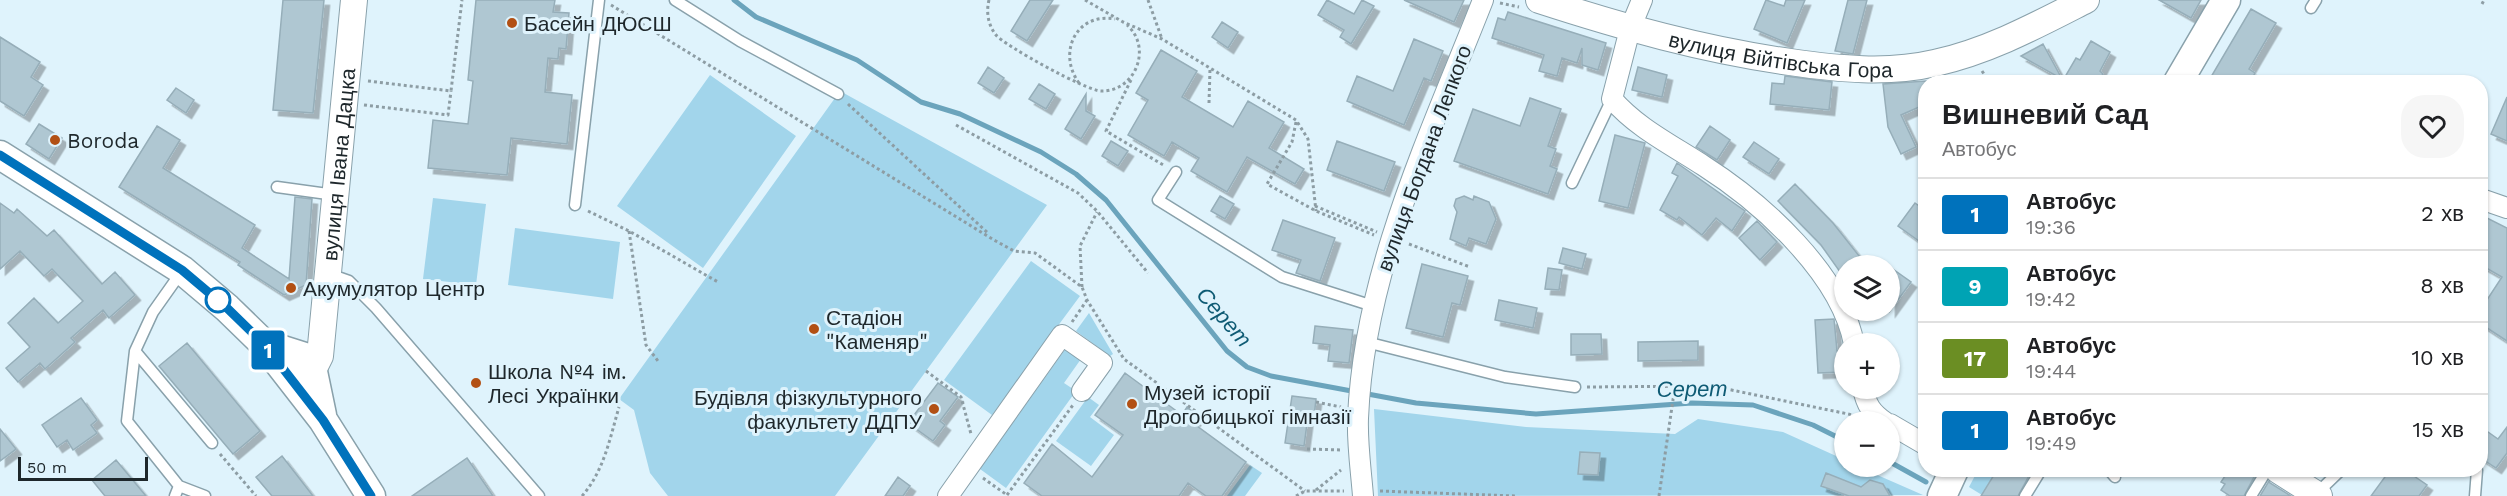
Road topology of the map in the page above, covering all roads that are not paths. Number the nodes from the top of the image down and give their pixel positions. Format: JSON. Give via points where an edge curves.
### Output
{"nodes":[{"id":1,"x":354,"y":0,"type":"edge"},
{"id":2,"x":601,"y":0,"type":"edge"},
{"id":3,"x":675,"y":0,"type":"edge"},
{"id":4,"x":1642,"y":0,"type":"edge"},
{"id":5,"x":2086,"y":0,"type":"edge"},
{"id":6,"x":2226,"y":0,"type":"edge"},
{"id":7,"x":1490,"y":2,"type":"edge"},
{"id":8,"x":1533,"y":5,"type":"edge"},
{"id":9,"x":1630,"y":29,"type":"junction"},
{"id":10,"x":2182,"y":75,"type":"edge"},
{"id":11,"x":838,"y":94,"type":"road end"},
{"id":12,"x":1612,"y":99,"type":"junction"},
{"id":13,"x":0,"y":155,"type":"edge"},
{"id":14,"x":1176,"y":172,"type":"road end"},
{"id":15,"x":1572,"y":183,"type":"dead end"},
{"id":16,"x":277,"y":187,"type":"dead end"},
{"id":17,"x":336,"y":195,"type":"junction"},
{"id":18,"x":2488,"y":201,"type":"edge"},
{"id":19,"x":574,"y":205,"type":"road end"},
{"id":20,"x":2507,"y":208,"type":"edge"},
{"id":21,"x":182,"y":270,"type":"junction"},
{"id":22,"x":328,"y":274,"type":"junction"},
{"id":23,"x":1373,"y":306,"type":"junction"},
{"id":24,"x":1851,"y":333,"type":"edge"},
{"id":25,"x":1366,"y":342,"type":"junction"},
{"id":26,"x":135,"y":351,"type":"junction"},
{"id":27,"x":301,"y":368,"type":"junction"},
{"id":28,"x":1575,"y":387,"type":"road end"},
{"id":29,"x":1082,"y":391,"type":"road end"},
{"id":30,"x":1865,"y":399,"type":"edge"},
{"id":31,"x":1874,"y":411,"type":"edge"},
{"id":32,"x":1900,"y":430,"type":"edge"},
{"id":33,"x":1918,"y":440,"type":"edge"},
{"id":34,"x":212,"y":443,"type":"dead end"},
{"id":35,"x":2037,"y":477,"type":"edge"},
{"id":36,"x":2263,"y":477,"type":"edge"},
{"id":37,"x":2289,"y":477,"type":"edge"},
{"id":38,"x":2334,"y":477,"type":"edge"},
{"id":39,"x":2476,"y":477,"type":"edge"},
{"id":40,"x":177,"y":491,"type":"edge"},
{"id":41,"x":1362,"y":494,"type":"edge"},
{"id":42,"x":2317,"y":495,"type":"edge"},
{"id":43,"x":205,"y":496,"type":"edge"},
{"id":44,"x":371,"y":496,"type":"edge"},
{"id":45,"x":539,"y":496,"type":"edge"},
{"id":46,"x":948,"y":496,"type":"edge"},
{"id":47,"x":2025,"y":496,"type":"edge"},
{"id":48,"x":2251,"y":496,"type":"edge"},
{"id":49,"x":2475,"y":496,"type":"edge"}],
"edges":[{"from":1,"to":17,"type":"street","name":"вулиця Івана Дацка"},
{"from":2,"to":19,"type":"lane"},
{"from":3,"to":11,"type":"lane","via":[[740,41]]},
{"from":4,"to":9,"type":"street"},
{"from":5,"to":9,"type":"street","name":"вулиця Війтівська Гора","via":[[2023,32],[1969,53],[1934,63],[1887,69],[1816,65],[1731,53]]},
{"from":6,"to":10,"type":"main road"},
{"from":7,"to":23,"type":"street","name":"вулиця Богдана Лепкого","via":[[1391,240]]},
{"from":8,"to":9,"type":"street","name":"вулиця Війтівська Гора"},
{"from":9,"to":12,"type":"street"},
{"from":12,"to":15,"type":"lane"},
{"from":12,"to":24,"type":"street","via":[[1635,122],[1760,206],[1790,236],[1834,292]]},
{"from":13,"to":21,"type":"main road"},
{"from":14,"to":23,"type":"lane","via":[[1158,200],[1282,277]]},
{"from":16,"to":17,"type":"lane"},
{"from":17,"to":22,"type":"street","name":"вулиця Івана Дацка"},
{"from":18,"to":20,"type":"street"},
{"from":21,"to":26,"type":"lane","via":[[153,312]]},
{"from":21,"to":27,"type":"main road","via":[[264,344]]},
{"from":22,"to":27,"type":"street","name":"вулиця Івана Дацка","via":[[320,356]]},
{"from":22,"to":45,"type":"lane","via":[[349,281],[376,308]]},
{"from":23,"to":25,"type":"street","name":"вулиця Богдана Лепкого"},
{"from":25,"to":28,"type":"lane","via":[[1505,378]]},
{"from":25,"to":41,"type":"street","name":"вулиця Богдана Лепкого","via":[[1354,408]]},
{"from":26,"to":34,"type":"lane"},
{"from":26,"to":40,"type":"lane","via":[[128,421]]},
{"from":27,"to":44,"type":"main road","via":[[323,420]]},
{"from":29,"to":46,"type":"street","via":[[1102,363],[1062,335]]},
{"from":30,"to":31,"type":"street"},
{"from":32,"to":33,"type":"street"},
{"from":35,"to":47,"type":"lane"},
{"from":36,"to":48,"type":"lane"},
{"from":37,"to":42,"type":"street"},
{"from":38,"to":42,"type":"lane"},
{"from":39,"to":49,"type":"lane"},
{"from":40,"to":43,"type":"lane"}]}
